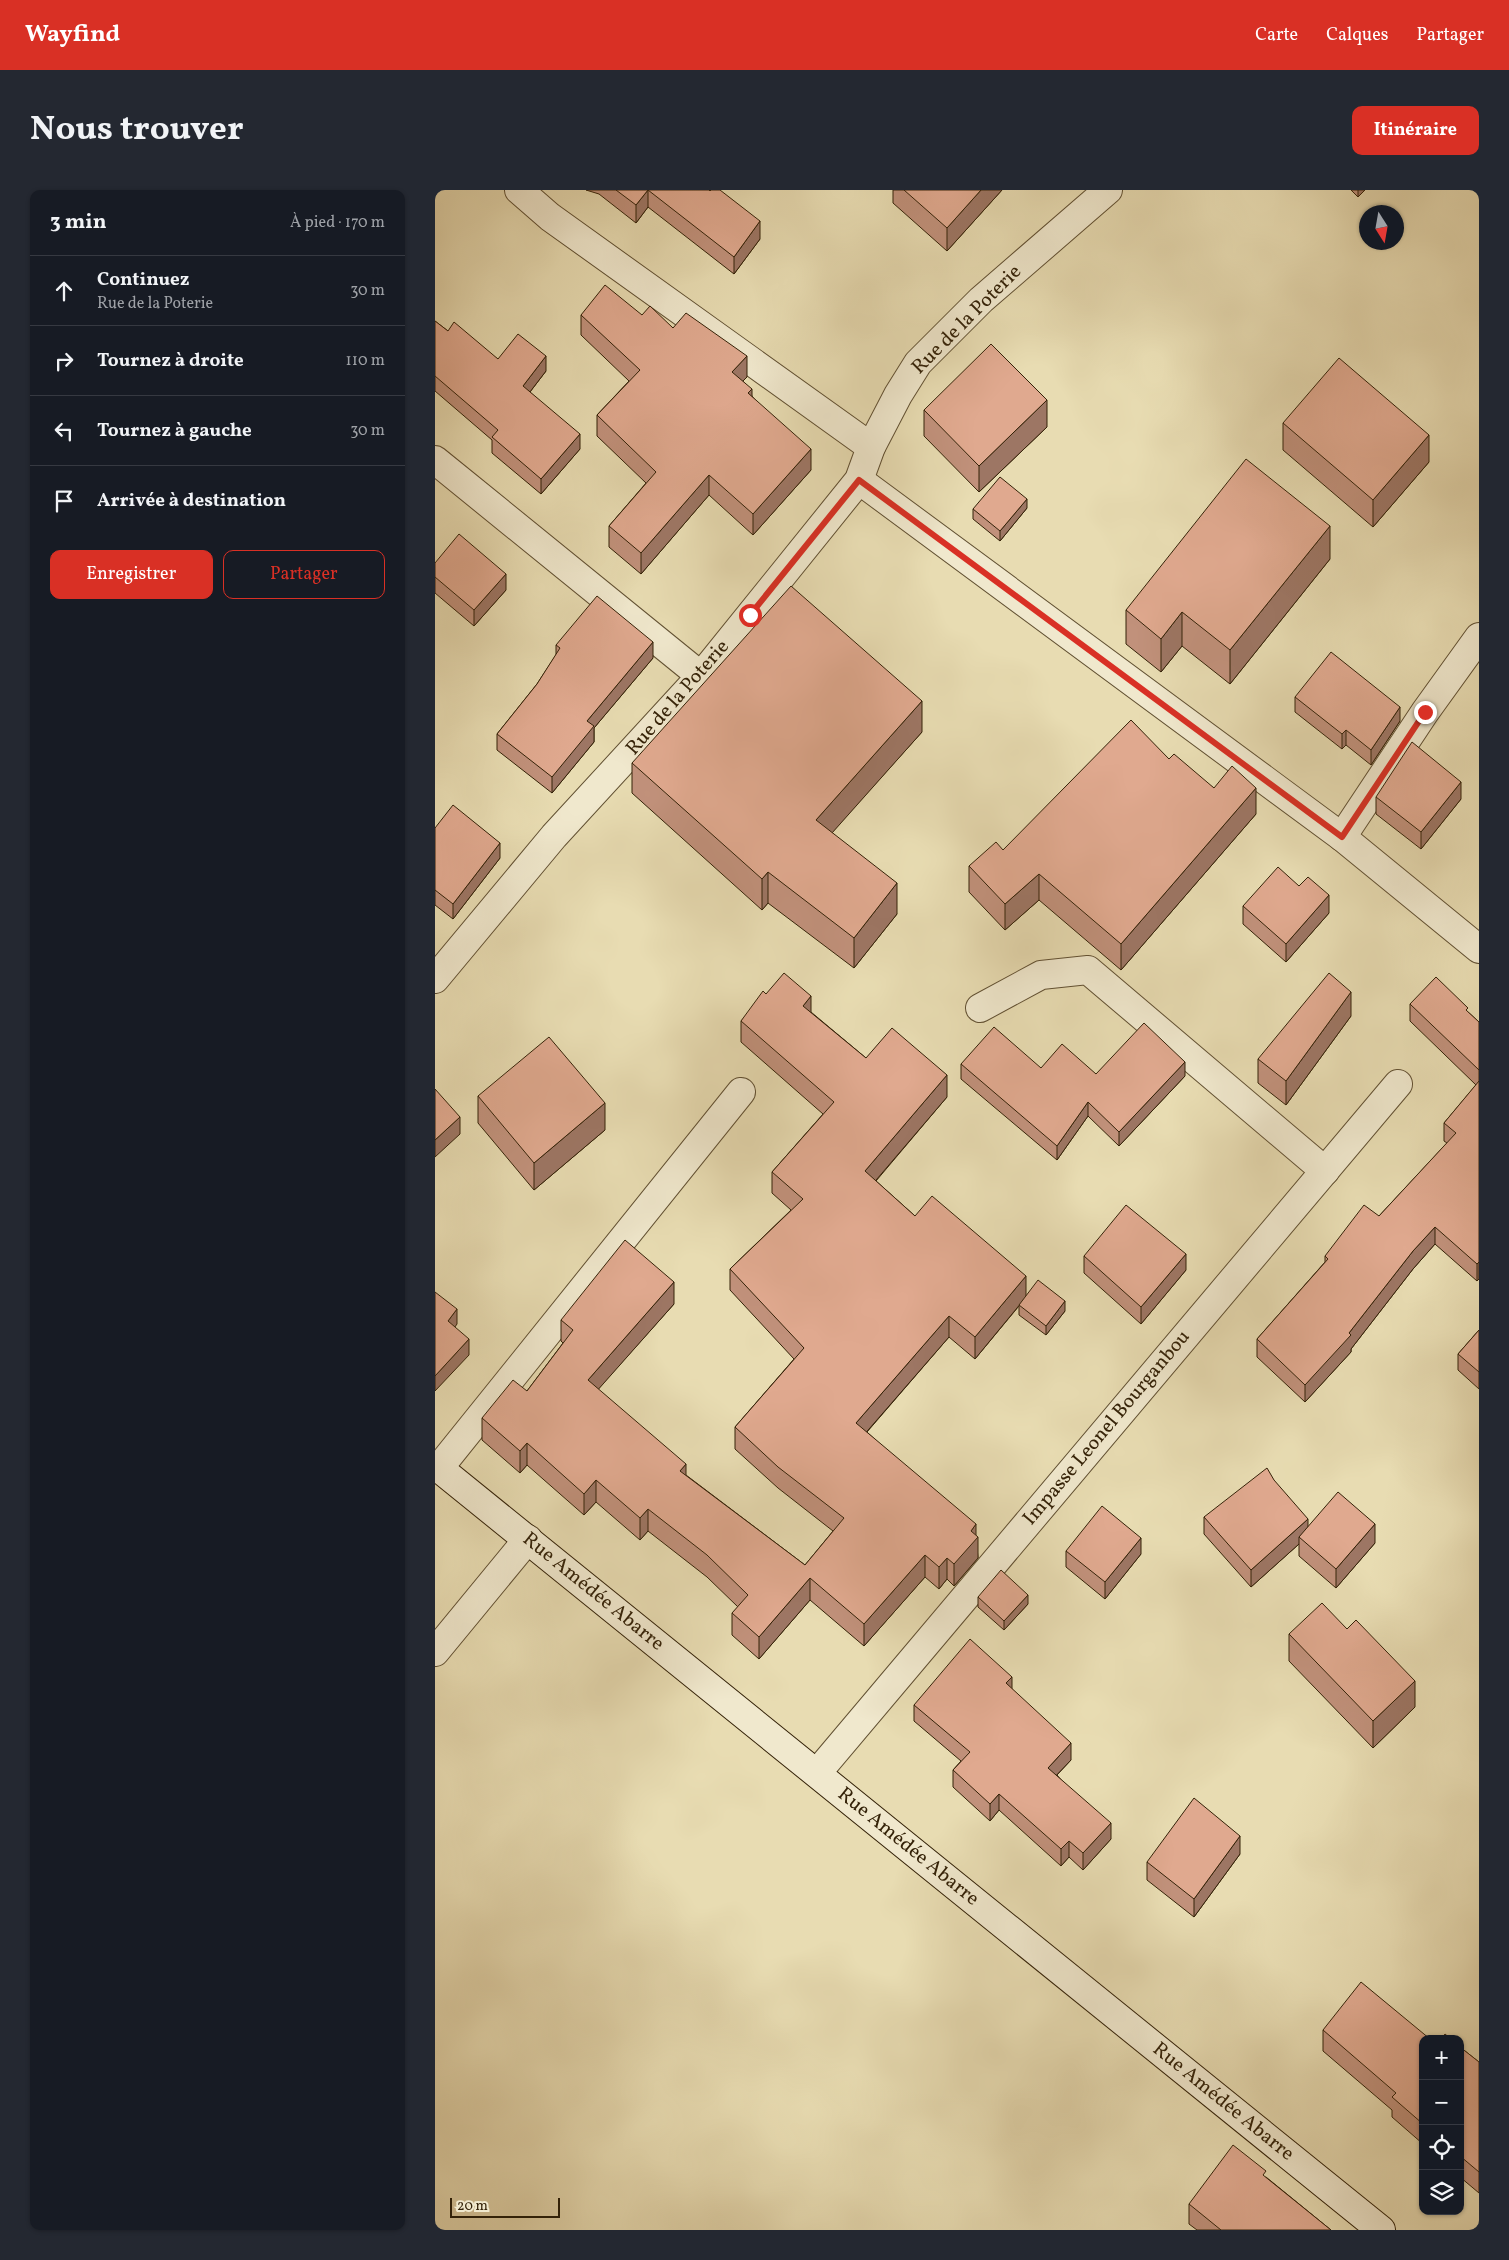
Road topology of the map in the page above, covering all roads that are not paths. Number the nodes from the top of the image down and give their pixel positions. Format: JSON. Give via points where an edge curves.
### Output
{"nodes":[{"id":1,"x":519,"y":190,"type":"edge"},
{"id":2,"x":1108,"y":190,"type":"edge"},
{"id":3,"x":871,"y":447,"type":"junction"},
{"id":4,"x":435,"y":460,"type":"edge"},
{"id":5,"x":859,"y":480,"type":"junction"},
{"id":6,"x":1479,"y":637,"type":"edge"},
{"id":7,"x":701,"y":676,"type":"junction"},
{"id":8,"x":1342,"y":837,"type":"junction"},
{"id":9,"x":1479,"y":949,"type":"edge"},
{"id":10,"x":435,"y":979,"type":"edge"},
{"id":11,"x":980,"y":1008,"type":"dead end"},
{"id":12,"x":1398,"y":1084,"type":"dead end"},
{"id":13,"x":741,"y":1092,"type":"dead end"},
{"id":14,"x":1325,"y":1170,"type":"junction"},
{"id":15,"x":437,"y":1466,"type":"edge"},
{"id":16,"x":528,"y":1539,"type":"junction"},
{"id":17,"x":435,"y":1652,"type":"edge"},
{"id":18,"x":817,"y":1773,"type":"junction"},
{"id":19,"x":1381,"y":2230,"type":"edge"}],
"edges":[{"from":1,"to":3,"type":"street","via":[[549,217]]},
{"from":2,"to":3,"type":"street","name":"Rue de la Poterie","via":[[981,300],[918,363]]},
{"from":3,"to":5,"type":"street","name":"Rue de la Poterie"},
{"from":4,"to":7,"type":"street"},
{"from":5,"to":7,"type":"street","name":"Rue de la Poterie"},
{"from":5,"to":8,"type":"street"},
{"from":6,"to":8,"type":"street"},
{"from":7,"to":10,"type":"street","name":"Rue de la Poterie","via":[[554,836]]},
{"from":8,"to":9,"type":"street"},
{"from":11,"to":14,"type":"street","via":[[1041,975],[1088,970]]},
{"from":12,"to":14,"type":"street","name":"Impasse Leonel Bourganbou"},
{"from":13,"to":15,"type":"street"},
{"from":14,"to":18,"type":"street","name":"Impasse Leonel Bourganbou"},
{"from":15,"to":16,"type":"street","name":"Rue Amédée Abarre"},
{"from":16,"to":17,"type":"street"},
{"from":16,"to":18,"type":"street","name":"Rue Amédée Abarre"},
{"from":18,"to":19,"type":"street","name":"Rue Amédée Abarre"}]}
